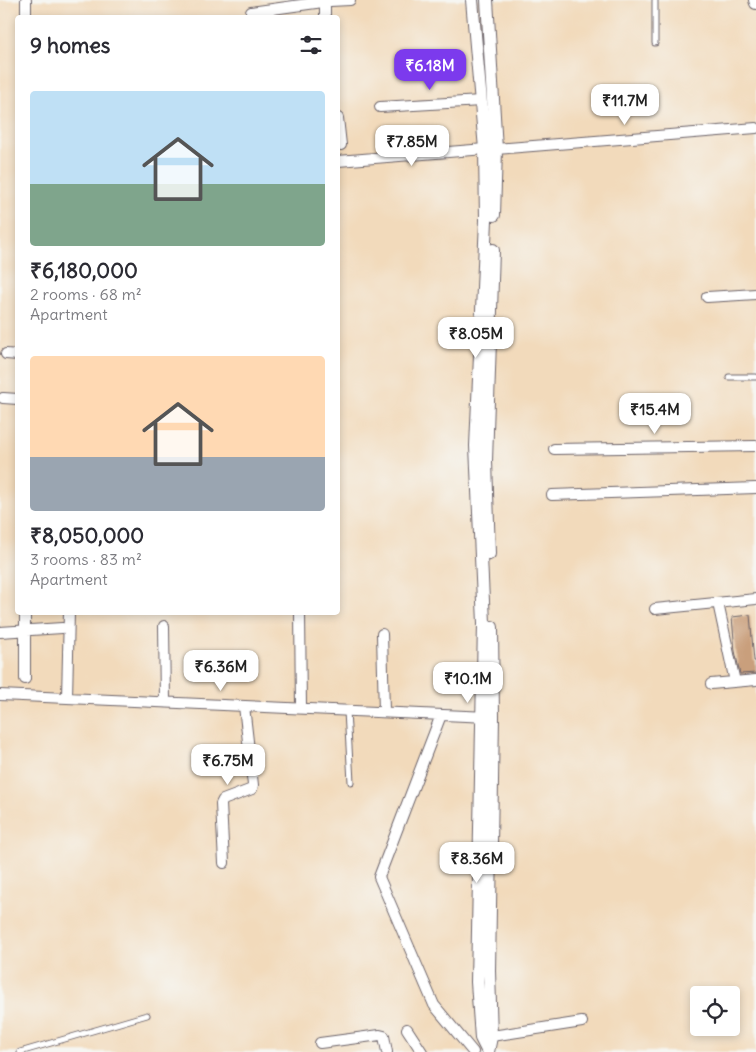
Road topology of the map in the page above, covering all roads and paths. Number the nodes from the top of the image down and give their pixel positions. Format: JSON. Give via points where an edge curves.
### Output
{"nodes":[{"id":1,"x":26,"y":0,"type":"edge"},
{"id":2,"x":350,"y":0,"type":"edge"},
{"id":3,"x":472,"y":0,"type":"edge"},
{"id":4,"x":487,"y":0,"type":"edge"},
{"id":5,"x":655,"y":0,"type":"edge"},
{"id":6,"x":325,"y":2,"type":"junction"},
{"id":7,"x":251,"y":12,"type":"dead end"},
{"id":8,"x":26,"y":15,"type":"edge"},
{"id":9,"x":325,"y":15,"type":"edge"},
{"id":10,"x":655,"y":43,"type":"dead end"},
{"id":11,"x":481,"y":101,"type":"junction"},
{"id":12,"x":380,"y":107,"type":"dead end"},
{"id":13,"x":756,"y":128,"type":"edge"},
{"id":14,"x":340,"y":136,"type":"edge"},
{"id":15,"x":341,"y":145,"type":"dead end"},
{"id":16,"x":490,"y":149,"type":"junction"},
{"id":17,"x":340,"y":161,"type":"edge"},
{"id":18,"x":756,"y":294,"type":"edge"},
{"id":19,"x":707,"y":297,"type":"dead end"},
{"id":20,"x":6,"y":354,"type":"dead end"},
{"id":21,"x":15,"y":355,"type":"edge"},
{"id":22,"x":729,"y":377,"type":"dead end"},
{"id":23,"x":756,"y":377,"type":"edge"},
{"id":24,"x":3,"y":398,"type":"dead end"},
{"id":25,"x":15,"y":399,"type":"edge"},
{"id":26,"x":756,"y":446,"type":"edge"},
{"id":27,"x":554,"y":449,"type":"dead end"},
{"id":28,"x":756,"y":488,"type":"edge"},
{"id":29,"x":552,"y":494,"type":"dead end"},
{"id":30,"x":756,"y":599,"type":"edge"},
{"id":31,"x":718,"y":602,"type":"junction"},
{"id":32,"x":655,"y":609,"type":"dead end"},
{"id":33,"x":25,"y":615,"type":"edge"},
{"id":34,"x":69,"y":615,"type":"edge"},
{"id":35,"x":300,"y":615,"type":"edge"},
{"id":36,"x":164,"y":626,"type":"dead end"},
{"id":37,"x":62,"y":628,"type":"dead end"},
{"id":38,"x":26,"y":630,"type":"junction"},
{"id":39,"x":0,"y":632,"type":"edge"},
{"id":40,"x":382,"y":634,"type":"dead end"},
{"id":41,"x":26,"y":680,"type":"dead end"},
{"id":42,"x":756,"y":680,"type":"edge"},
{"id":43,"x":735,"y":682,"type":"junction"},
{"id":44,"x":711,"y":684,"type":"dead end"},
{"id":45,"x":0,"y":695,"type":"edge"},
{"id":46,"x":67,"y":697,"type":"junction"},
{"id":47,"x":165,"y":702,"type":"junction"},
{"id":48,"x":244,"y":706,"type":"junction"},
{"id":49,"x":301,"y":708,"type":"junction"},
{"id":50,"x":347,"y":711,"type":"junction"},
{"id":51,"x":384,"y":712,"type":"junction"},
{"id":52,"x":441,"y":715,"type":"junction"},
{"id":53,"x":488,"y":717,"type":"junction"},
{"id":54,"x":351,"y":782,"type":"dead end"},
{"id":55,"x":224,"y":863,"type":"dead end"},
{"id":56,"x":147,"y":1015,"type":"dead end"},
{"id":57,"x":582,"y":1022,"type":"dead end"},
{"id":58,"x":407,"y":1029,"type":"dead end"},
{"id":59,"x":486,"y":1037,"type":"junction"},
{"id":60,"x":320,"y":1043,"type":"dead end"},
{"id":61,"x":20,"y":1052,"type":"edge"},
{"id":62,"x":387,"y":1052,"type":"edge"},
{"id":63,"x":422,"y":1052,"type":"edge"},
{"id":64,"x":473,"y":1052,"type":"edge"},
{"id":65,"x":488,"y":1052,"type":"edge"}],
"edges":[{"from":1,"to":8,"type":"street"},
{"from":2,"to":6,"type":"street"},
{"from":3,"to":11,"type":"street"},
{"from":4,"to":16,"type":"street"},
{"from":5,"to":10,"type":"lane"},
{"from":6,"to":7,"type":"street"},
{"from":6,"to":9,"type":"street"},
{"from":11,"to":12,"type":"street"},
{"from":11,"to":16,"type":"street"},
{"from":13,"to":16,"type":"street"},
{"from":14,"to":15,"type":"street"},
{"from":16,"to":17,"type":"street"},
{"from":16,"to":53,"type":"street","via":[[492,324],[486,461]]},
{"from":18,"to":19,"type":"street"},
{"from":20,"to":21,"type":"street"},
{"from":22,"to":23,"type":"lane"},
{"from":24,"to":25,"type":"street"},
{"from":26,"to":27,"type":"street"},
{"from":28,"to":29,"type":"street"},
{"from":30,"to":31,"type":"street"},
{"from":31,"to":32,"type":"street"},
{"from":31,"to":43,"type":"street"},
{"from":33,"to":38,"type":"street"},
{"from":34,"to":46,"type":"street"},
{"from":35,"to":49,"type":"street"},
{"from":36,"to":47,"type":"street"},
{"from":37,"to":38,"type":"street"},
{"from":38,"to":39,"type":"street"},
{"from":38,"to":41,"type":"street"},
{"from":40,"to":51,"type":"street"},
{"from":42,"to":43,"type":"street"},
{"from":43,"to":44,"type":"street"},
{"from":45,"to":46,"type":"street"},
{"from":46,"to":47,"type":"street"},
{"from":47,"to":48,"type":"street"},
{"from":48,"to":49,"type":"street"},
{"from":48,"to":55,"type":"street","via":[[253,785],[248,792],[224,800],[222,804]]},
{"from":49,"to":50,"type":"street"},
{"from":50,"to":51,"type":"street"},
{"from":50,"to":54,"type":"lane"},
{"from":51,"to":52,"type":"street"},
{"from":52,"to":53,"type":"street"},
{"from":52,"to":64,"type":"street","via":[[379,877],[434,1005]]},
{"from":53,"to":59,"type":"street","via":[[489,971]]},
{"from":56,"to":61,"type":"lane"},
{"from":57,"to":59,"type":"street"},
{"from":58,"to":63,"type":"street"},
{"from":59,"to":65,"type":"street"},
{"from":60,"to":62,"type":"street","via":[[380,1035],[384,1036]]}]}
